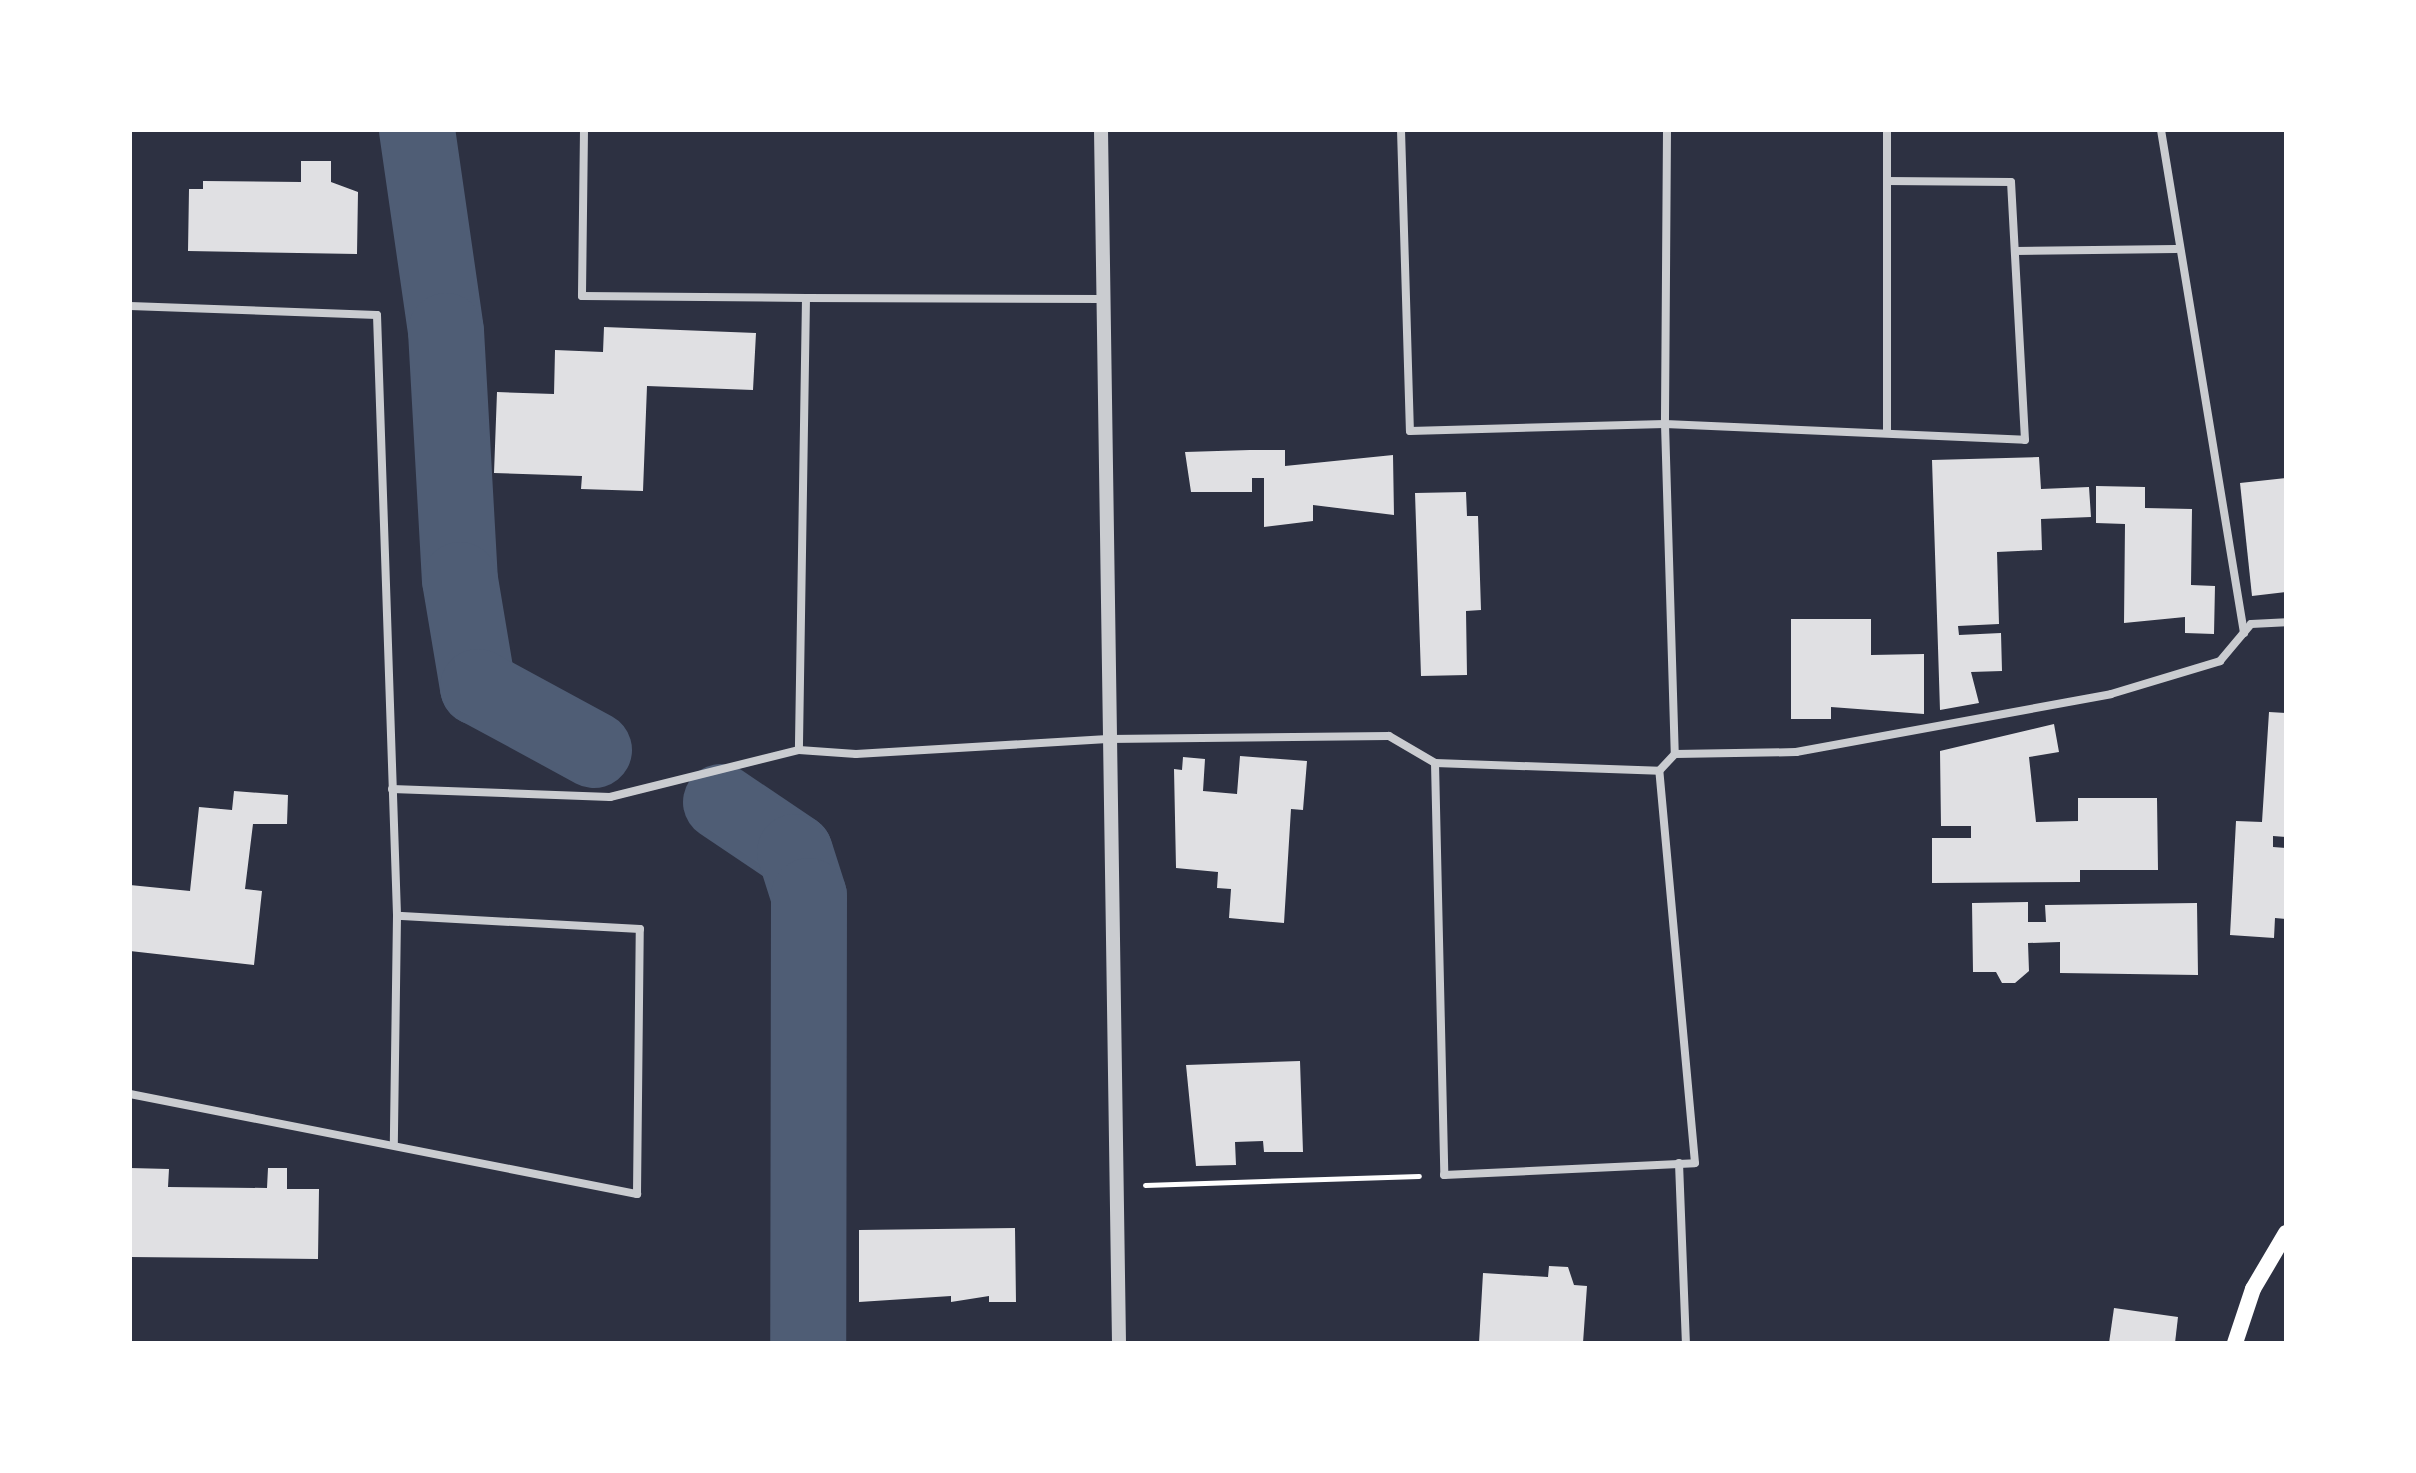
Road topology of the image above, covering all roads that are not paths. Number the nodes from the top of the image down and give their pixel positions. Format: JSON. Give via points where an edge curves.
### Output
{"nodes":[{"id":1,"x":584,"y":130,"type":"edge"},
{"id":2,"x":1101,"y":130,"type":"edge"},
{"id":3,"x":1401,"y":130,"type":"edge"},
{"id":4,"x":1667,"y":130,"type":"edge"},
{"id":5,"x":1887,"y":130,"type":"edge"},
{"id":6,"x":2161,"y":130,"type":"edge"},
{"id":7,"x":1887,"y":181,"type":"junction"},
{"id":8,"x":2176,"y":249,"type":"junction"},
{"id":9,"x":2015,"y":251,"type":"junction"},
{"id":10,"x":806,"y":298,"type":"junction"},
{"id":11,"x":1103,"y":299,"type":"junction"},
{"id":12,"x":130,"y":306,"type":"edge"},
{"id":13,"x":1665,"y":424,"type":"junction"},
{"id":14,"x":1887,"y":431,"type":"junction"},
{"id":15,"x":2286,"y":622,"type":"edge"},
{"id":16,"x":2244,"y":633,"type":"junction"},
{"id":17,"x":1108,"y":739,"type":"junction"},
{"id":18,"x":799,"y":750,"type":"junction"},
{"id":19,"x":1675,"y":754,"type":"junction"},
{"id":20,"x":1435,"y":763,"type":"junction"},
{"id":21,"x":1659,"y":771,"type":"junction"},
{"id":22,"x":392,"y":789,"type":"junction"},
{"id":23,"x":397,"y":916,"type":"junction"},
{"id":24,"x":130,"y":1094,"type":"edge"},
{"id":25,"x":394,"y":1143,"type":"junction"},
{"id":26,"x":1679,"y":1163,"type":"junction"},
{"id":27,"x":2286,"y":1233,"type":"edge"},
{"id":28,"x":1119,"y":1343,"type":"edge"},
{"id":29,"x":1686,"y":1343,"type":"edge"},
{"id":30,"x":2235,"y":1343,"type":"edge"}],
"edges":[{"from":1,"to":10,"type":"street","via":[[582,296]]},
{"from":2,"to":11,"type":"street"},
{"from":3,"to":13,"type":"street","via":[[1410,431]]},
{"from":4,"to":13,"type":"street"},
{"from":5,"to":7,"type":"street"},
{"from":6,"to":8,"type":"street"},
{"from":7,"to":9,"type":"street","via":[[2011,182]]},
{"from":7,"to":14,"type":"street"},
{"from":8,"to":9,"type":"street"},
{"from":8,"to":16,"type":"street"},
{"from":9,"to":14,"type":"street","via":[[2025,440]]},
{"from":10,"to":11,"type":"street"},
{"from":10,"to":18,"type":"street"},
{"from":11,"to":17,"type":"street"},
{"from":12,"to":22,"type":"street","via":[[377,315]]},
{"from":13,"to":14,"type":"street"},
{"from":13,"to":19,"type":"street"},
{"from":15,"to":16,"type":"street","via":[[2251,624]]},
{"from":16,"to":19,"type":"street","via":[[2220,661],[2111,694],[1796,752]]},
{"from":17,"to":18,"type":"street","via":[[856,754]]},
{"from":17,"to":20,"type":"street","via":[[1389,736]]},
{"from":17,"to":28,"type":"street","via":[[1112,1187]]},
{"from":18,"to":22,"type":"street","via":[[610,797]]},
{"from":19,"to":21,"type":"street"},
{"from":20,"to":21,"type":"street"},
{"from":20,"to":26,"type":"street","via":[[1444,1175]]},
{"from":21,"to":26,"type":"street","via":[[1695,1163]]},
{"from":22,"to":23,"type":"street"},
{"from":23,"to":25,"type":"street"},
{"from":23,"to":25,"type":"street","via":[[640,929],[637,1194]]},
{"from":24,"to":25,"type":"street"},
{"from":26,"to":29,"type":"street"},
{"from":27,"to":30,"type":"main road","via":[[2253,1289]]}]}
